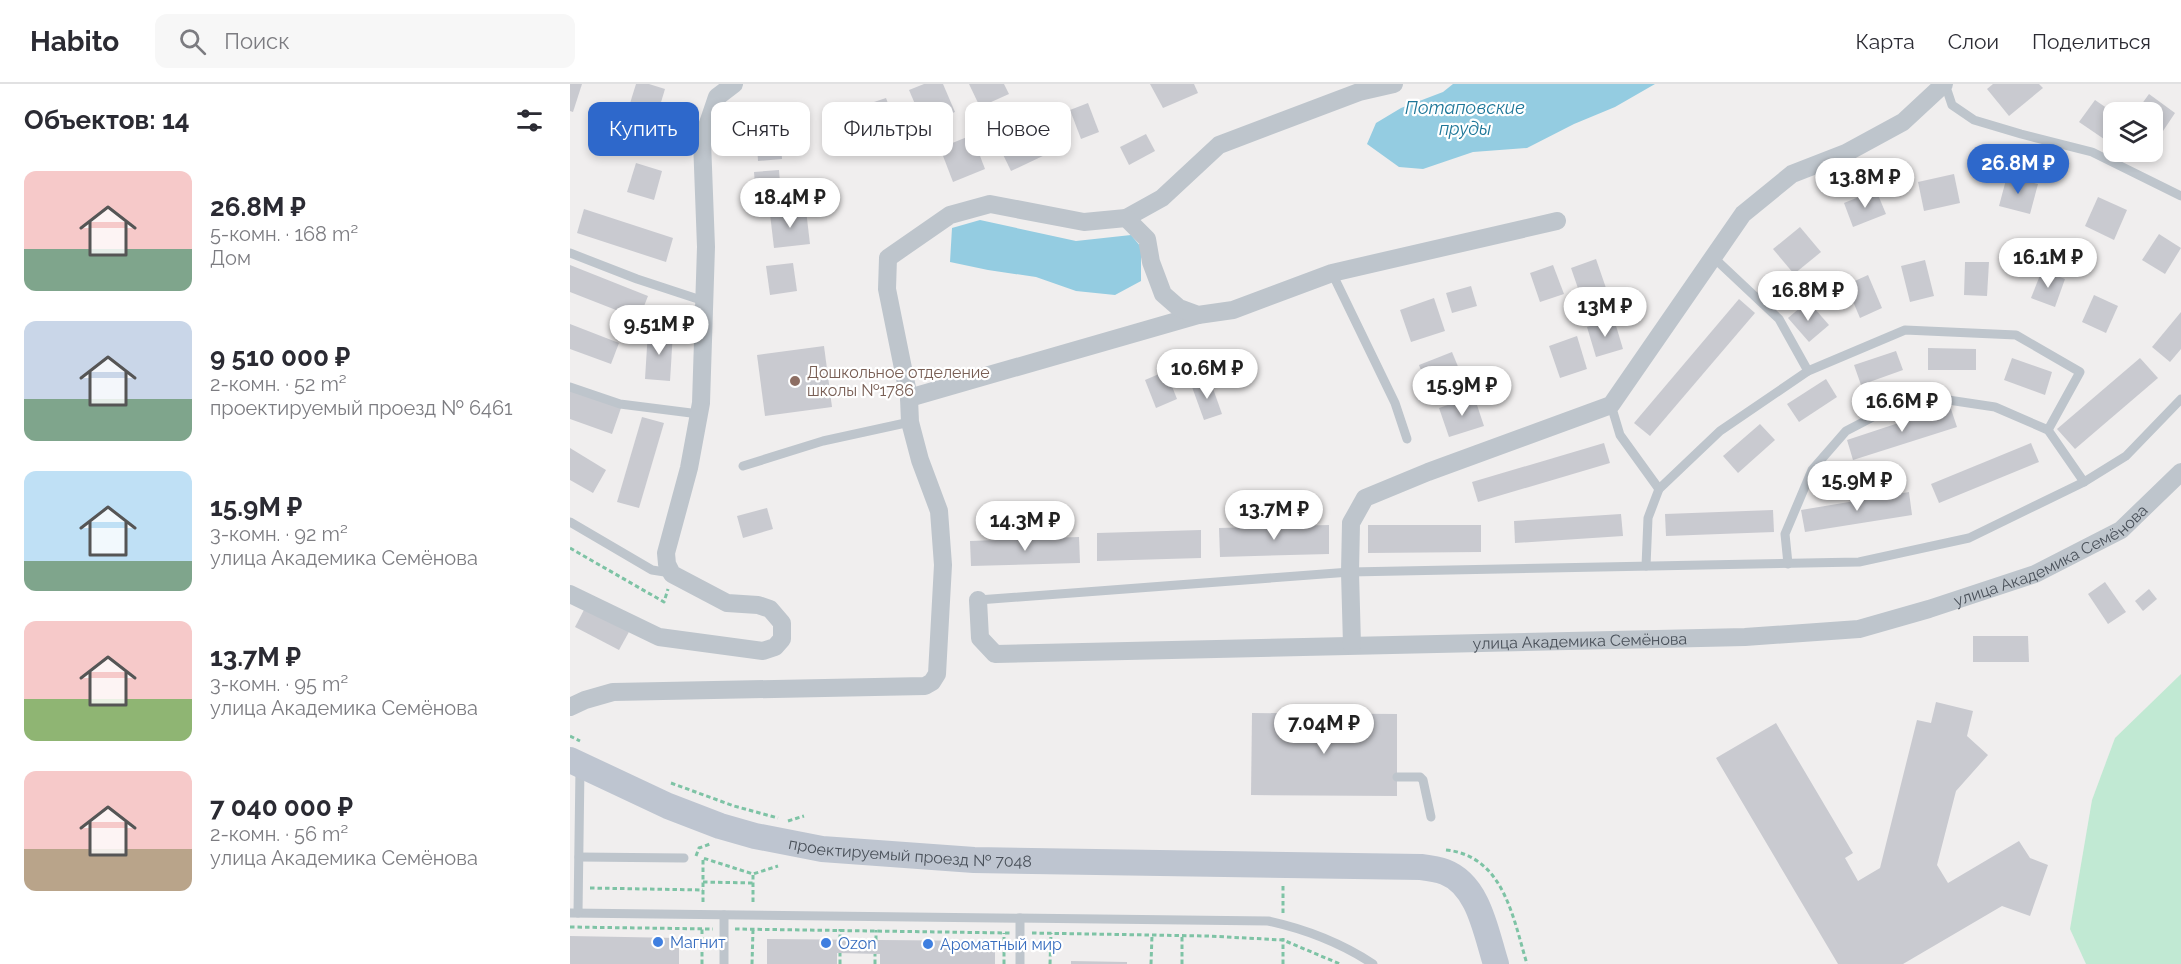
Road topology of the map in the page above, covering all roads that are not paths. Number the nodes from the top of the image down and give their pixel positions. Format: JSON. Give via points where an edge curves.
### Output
{"nodes":[{"id":1,"x":734,"y":84,"type":"edge"},
{"id":2,"x":1394,"y":84,"type":"edge"},
{"id":3,"x":1945,"y":84,"type":"edge"},
{"id":4,"x":2181,"y":196,"type":"edge"},
{"id":5,"x":1126,"y":218,"type":"junction"},
{"id":6,"x":1557,"y":221,"type":"dead end"},
{"id":7,"x":570,"y":253,"type":"edge"},
{"id":8,"x":1713,"y":257,"type":"junction"},
{"id":9,"x":1332,"y":273,"type":"junction"},
{"id":10,"x":704,"y":301,"type":"junction"},
{"id":11,"x":1198,"y":315,"type":"junction"},
{"id":12,"x":1808,"y":371,"type":"junction"},
{"id":13,"x":570,"y":387,"type":"edge"},
{"id":14,"x":909,"y":398,"type":"junction"},
{"id":15,"x":2181,"y":399,"type":"edge"},
{"id":16,"x":1611,"y":405,"type":"junction"},
{"id":17,"x":699,"y":414,"type":"junction"},
{"id":18,"x":910,"y":422,"type":"junction"},
{"id":19,"x":2048,"y":430,"type":"junction"},
{"id":20,"x":1407,"y":439,"type":"dead end"},
{"id":21,"x":743,"y":466,"type":"dead end"},
{"id":22,"x":2181,"y":472,"type":"edge"},
{"id":23,"x":2084,"y":482,"type":"junction"},
{"id":24,"x":1659,"y":489,"type":"junction"},
{"id":25,"x":570,"y":522,"type":"edge"},
{"id":26,"x":1788,"y":564,"type":"junction"},
{"id":27,"x":1646,"y":566,"type":"junction"},
{"id":28,"x":670,"y":569,"type":"junction"},
{"id":29,"x":1350,"y":572,"type":"junction"},
{"id":30,"x":570,"y":594,"type":"edge"},
{"id":31,"x":978,"y":600,"type":"joint"},
{"id":32,"x":1352,"y":645,"type":"junction"},
{"id":33,"x":570,"y":707,"type":"edge"},
{"id":34,"x":577,"y":755,"type":"edge"},
{"id":35,"x":1397,"y":777,"type":"dead end"},
{"id":36,"x":1431,"y":817,"type":"dead end"},
{"id":37,"x":579,"y":856,"type":"junction"},
{"id":38,"x":684,"y":858,"type":"dead end"},
{"id":39,"x":574,"y":913,"type":"edge"},
{"id":40,"x":724,"y":915,"type":"junction"},
{"id":41,"x":1020,"y":918,"type":"junction"},
{"id":42,"x":724,"y":964,"type":"edge"},
{"id":43,"x":1020,"y":964,"type":"edge"},
{"id":44,"x":1373,"y":964,"type":"edge"},
{"id":45,"x":1496,"y":964,"type":"edge"}],
"edges":[{"from":1,"to":10,"type":"street","via":[[717,97],[702,141]]},
{"from":2,"to":5,"type":"street","via":[[1359,92],[1219,145],[1162,198]]},
{"from":3,"to":4,"type":"lane","via":[[1952,105],[1974,120],[2092,152]]},
{"from":3,"to":8,"type":"street","via":[[1903,122],[1846,153],[1792,174],[1743,214]]},
{"from":5,"to":11,"type":"street","via":[[1147,239],[1163,294],[1179,308]]},
{"from":5,"to":14,"type":"street","via":[[1084,222],[990,204],[950,215],[888,258],[886,289]]},
{"from":6,"to":9,"type":"street"},
{"from":7,"to":10,"type":"lane"},
{"from":8,"to":12,"type":"lane","via":[[1779,319]]},
{"from":8,"to":16,"type":"street"},
{"from":9,"to":11,"type":"street","via":[[1233,310]]},
{"from":9,"to":20,"type":"lane","via":[[1395,403]]},
{"from":10,"to":17,"type":"street"},
{"from":11,"to":14,"type":"street"},
{"from":12,"to":19,"type":"lane","via":[[1905,330],[2016,335],[2080,372]]},
{"from":12,"to":24,"type":"lane","via":[[1720,431]]},
{"from":13,"to":17,"type":"lane","via":[[620,404]]},
{"from":14,"to":18,"type":"street"},
{"from":15,"to":23,"type":"lane","via":[[2126,456]]},
{"from":16,"to":24,"type":"lane","via":[[1620,435]]},
{"from":16,"to":29,"type":"street","via":[[1365,498],[1351,523]]},
{"from":17,"to":28,"type":"street","via":[[666,553]]},
{"from":18,"to":21,"type":"lane","via":[[823,441]]},
{"from":18,"to":33,"type":"street","via":[[939,511],[943,565],[937,674],[932,682],[925,686],[613,692]]},
{"from":19,"to":23,"type":"lane"},
{"from":19,"to":26,"type":"lane","via":[[1995,407],[1915,395],[1846,431],[1812,470],[1785,534]]},
{"from":22,"to":32,"type":"street","name":"улица Академика Семёнова","via":[[2121,530],[2035,574],[1859,629],[1746,637]]},
{"from":23,"to":26,"type":"lane","via":[[1969,538],[1859,562]]},
{"from":24,"to":27,"type":"lane","via":[[1648,518]]},
{"from":25,"to":28,"type":"lane","via":[[652,570]]},
{"from":26,"to":27,"type":"lane"},
{"from":27,"to":29,"type":"lane"},
{"from":28,"to":30,"type":"street","via":[[727,603],[770,609],[782,623],[782,639],[775,647],[763,651],[659,637]]},
{"from":29,"to":31,"type":"lane"},
{"from":29,"to":32,"type":"street"},
{"from":31,"to":32,"type":"street","name":"улица Академика Семёнова","via":[[980,638],[995,654]]},
{"from":34,"to":37,"type":"lane"},
{"from":34,"to":45,"type":"main road","name":"проектируемый проезд № 7048","via":[[668,806],[720,826],[822,849],[974,860],[1421,867],[1445,872],[1463,884],[1474,901]]},
{"from":35,"to":36,"type":"lane","via":[[1423,780]]},
{"from":37,"to":38,"type":"lane"},
{"from":37,"to":39,"type":"lane"},
{"from":39,"to":40,"type":"lane"},
{"from":40,"to":41,"type":"lane"},
{"from":40,"to":42,"type":"lane"},
{"from":41,"to":43,"type":"lane"},
{"from":41,"to":44,"type":"lane","via":[[1268,921],[1310,932]]}]}
